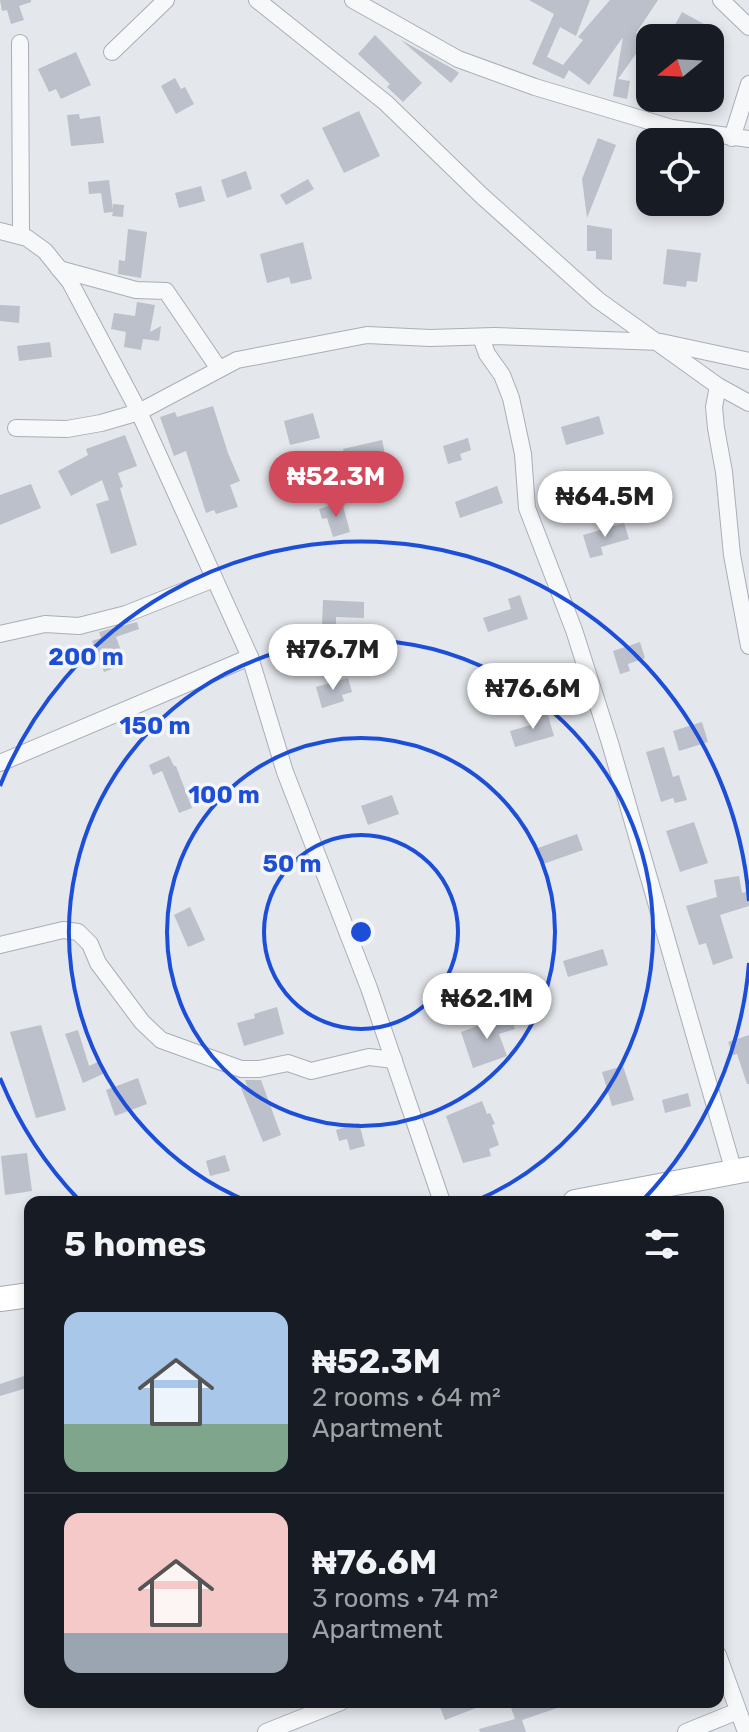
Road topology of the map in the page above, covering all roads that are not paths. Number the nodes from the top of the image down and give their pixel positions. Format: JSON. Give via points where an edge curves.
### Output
{"nodes":[{"id":1,"x":166,"y":0,"type":"edge"},
{"id":2,"x":257,"y":0,"type":"edge"},
{"id":3,"x":353,"y":0,"type":"edge"},
{"id":4,"x":721,"y":0,"type":"edge"},
{"id":5,"x":749,"y":27,"type":"edge"},
{"id":6,"x":20,"y":43,"type":"dead end"},
{"id":7,"x":112,"y":52,"type":"dead end"},
{"id":8,"x":749,"y":84,"type":"edge"},
{"id":9,"x":732,"y":138,"type":"junction"},
{"id":10,"x":749,"y":139,"type":"edge"},
{"id":11,"x":0,"y":231,"type":"edge"},
{"id":12,"x":21,"y":235,"type":"junction"},
{"id":13,"x":59,"y":269,"type":"junction"},
{"id":14,"x":481,"y":337,"type":"junction"},
{"id":15,"x":661,"y":342,"type":"junction"},
{"id":16,"x":749,"y":361,"type":"edge"},
{"id":17,"x":219,"y":369,"type":"junction"},
{"id":18,"x":718,"y":386,"type":"junction"},
{"id":19,"x":749,"y":403,"type":"edge"},
{"id":20,"x":139,"y":412,"type":"junction"},
{"id":21,"x":16,"y":428,"type":"dead end"},
{"id":22,"x":214,"y":579,"type":"junction"},
{"id":23,"x":0,"y":634,"type":"edge"},
{"id":24,"x":749,"y":646,"type":"edge"},
{"id":25,"x":250,"y":657,"type":"junction"},
{"id":26,"x":0,"y":763,"type":"edge"},
{"id":27,"x":0,"y":945,"type":"edge"},
{"id":28,"x":394,"y":1060,"type":"junction"},
{"id":29,"x":742,"y":1170,"type":"edge"},
{"id":30,"x":440,"y":1196,"type":"edge"},
{"id":31,"x":606,"y":1196,"type":"edge"},
{"id":32,"x":24,"y":1296,"type":"edge"},
{"id":33,"x":0,"y":1299,"type":"edge"},
{"id":34,"x":724,"y":1672,"type":"edge"},
{"id":35,"x":330,"y":1708,"type":"edge"},
{"id":36,"x":738,"y":1711,"type":"junction"},
{"id":37,"x":295,"y":1727,"type":"edge"},
{"id":38,"x":266,"y":1732,"type":"edge"},
{"id":39,"x":686,"y":1732,"type":"edge"},
{"id":40,"x":746,"y":1732,"type":"edge"}],
"edges":[{"from":1,"to":7,"type":"street"},
{"from":2,"to":15,"type":"street","via":[[386,103],[598,300]]},
{"from":3,"to":9,"type":"street","via":[[458,59],[672,128]]},
{"from":4,"to":5,"type":"street"},
{"from":6,"to":12,"type":"street"},
{"from":8,"to":9,"type":"street"},
{"from":9,"to":10,"type":"street"},
{"from":11,"to":12,"type":"street"},
{"from":12,"to":13,"type":"street","via":[[45,251]]},
{"from":13,"to":17,"type":"street","via":[[136,290],[166,291]]},
{"from":13,"to":20,"type":"street"},
{"from":14,"to":15,"type":"street"},
{"from":14,"to":17,"type":"street","via":[[367,335],[237,360]]},
{"from":14,"to":29,"type":"street","via":[[511,398],[527,508],[574,630]]},
{"from":15,"to":16,"type":"street"},
{"from":15,"to":18,"type":"street"},
{"from":17,"to":20,"type":"street"},
{"from":18,"to":19,"type":"street"},
{"from":18,"to":24,"type":"street","via":[[716,428]]},
{"from":20,"to":21,"type":"street","via":[[67,429]]},
{"from":20,"to":22,"type":"street"},
{"from":22,"to":23,"type":"street","via":[[126,614],[79,626],[45,624]]},
{"from":22,"to":25,"type":"street"},
{"from":25,"to":26,"type":"street"},
{"from":25,"to":28,"type":"street","via":[[285,772]]},
{"from":27,"to":28,"type":"street","via":[[63,930],[78,932],[142,1022],[161,1040],[241,1069],[288,1063],[311,1071],[369,1057]]},
{"from":28,"to":30,"type":"street"},
{"from":29,"to":31,"type":"main road"},
{"from":32,"to":33,"type":"main road"},
{"from":34,"to":36,"type":"street"},
{"from":35,"to":37,"type":"street"},
{"from":36,"to":39,"type":"street"},
{"from":36,"to":40,"type":"street"},
{"from":37,"to":38,"type":"street"}]}
